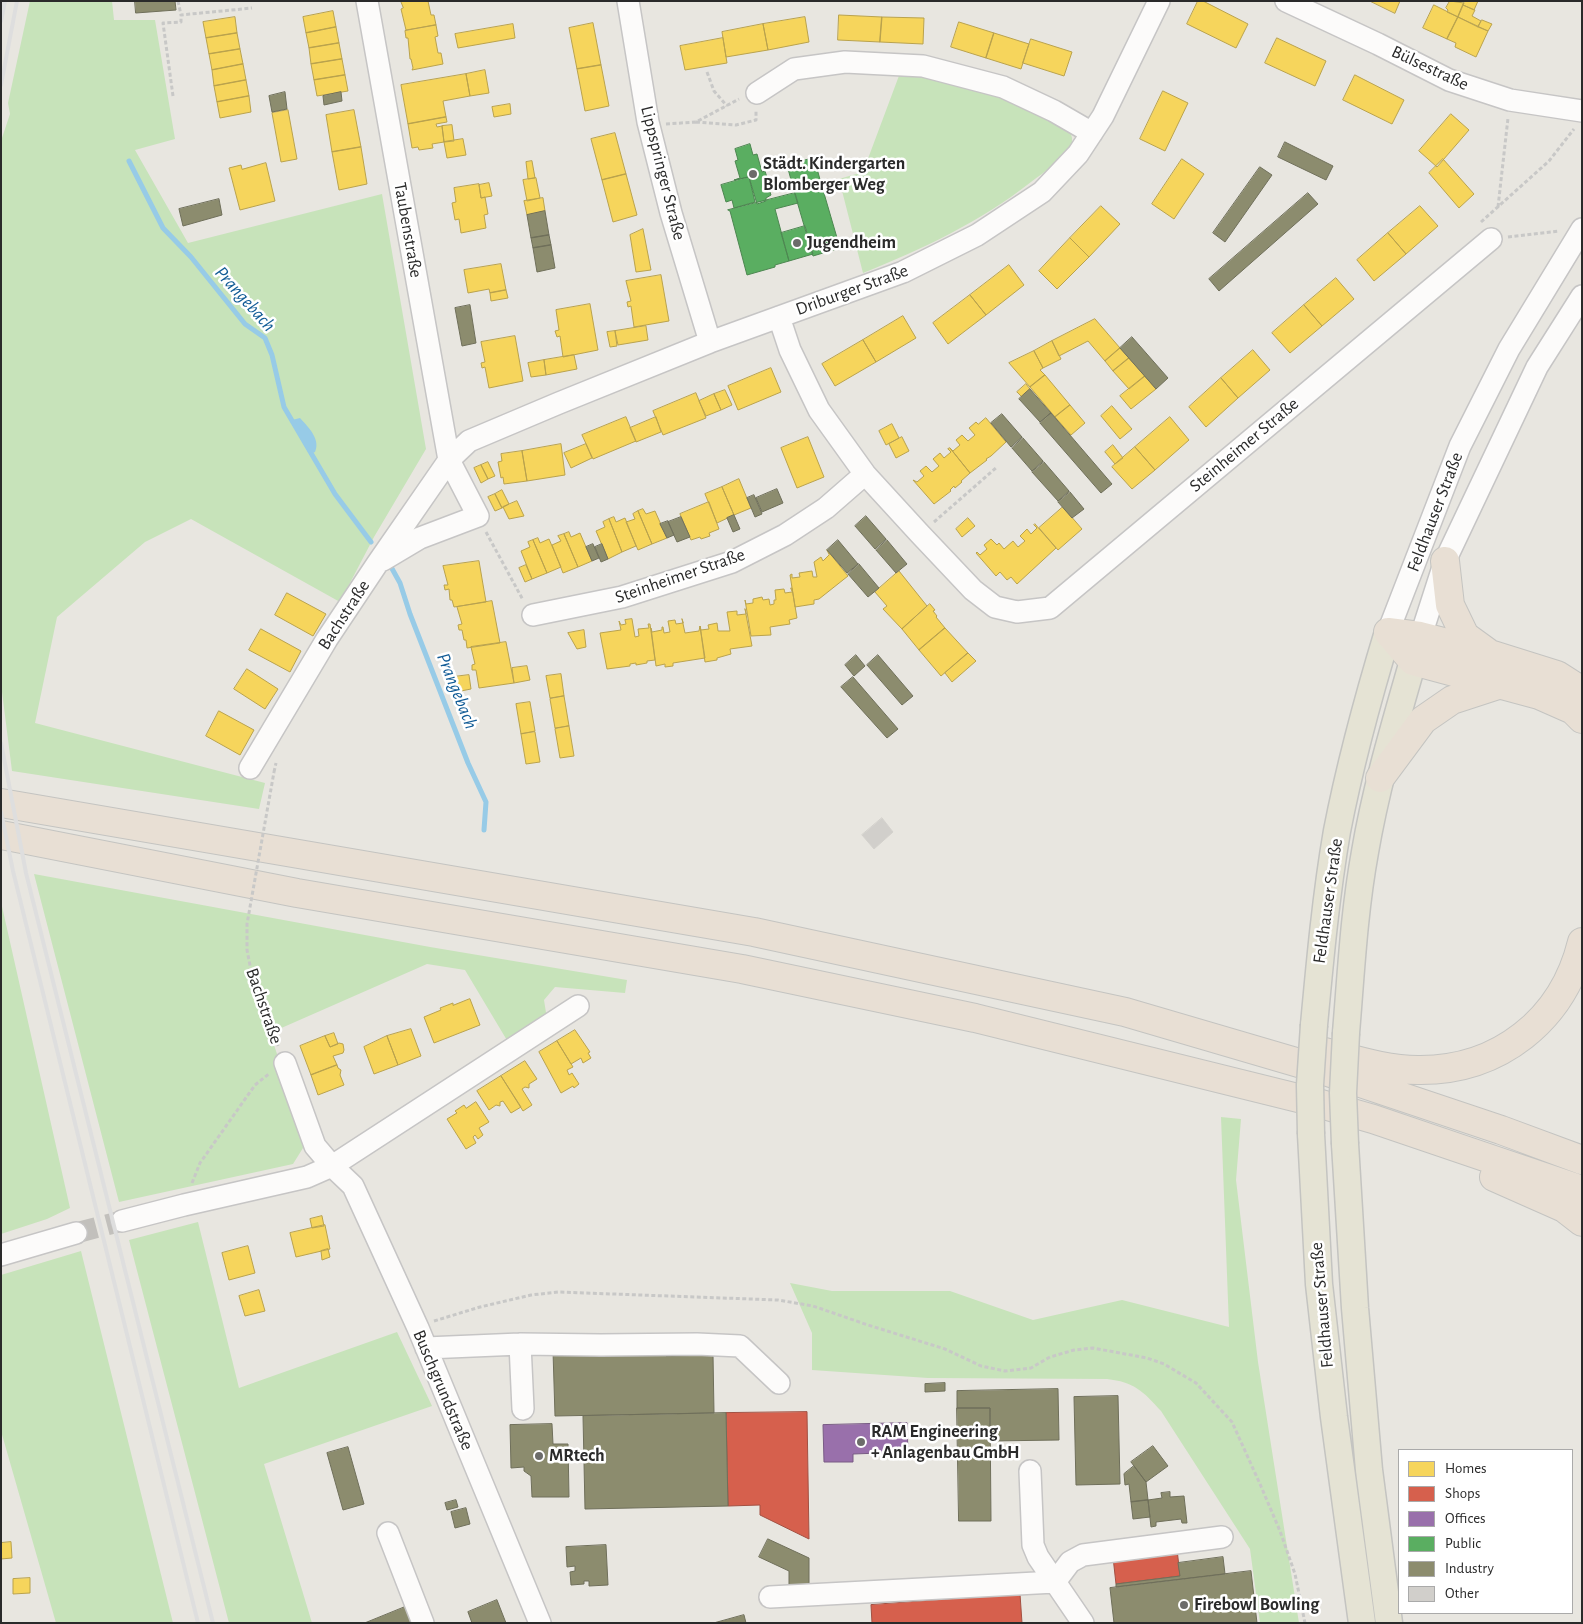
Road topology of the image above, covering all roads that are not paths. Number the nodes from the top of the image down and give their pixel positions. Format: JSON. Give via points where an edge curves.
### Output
{"nodes":[{"id":1,"x":367,"y":1,"type":"edge"},
{"id":2,"x":628,"y":1,"type":"edge"},
{"id":3,"x":1159,"y":1,"type":"edge"},
{"id":4,"x":1286,"y":1,"type":"edge"},
{"id":5,"x":757,"y":93,"type":"road end"},
{"id":6,"x":1579,"y":118,"type":"edge"},
{"id":7,"x":1092,"y":133,"type":"junction"},
{"id":8,"x":1582,"y":229,"type":"edge"},
{"id":9,"x":1492,"y":239,"type":"road end"},
{"id":10,"x":1582,"y":296,"type":"edge"},
{"id":11,"x":779,"y":317,"type":"junction"},
{"id":12,"x":710,"y":342,"type":"junction"},
{"id":13,"x":448,"y":460,"type":"junction"},
{"id":14,"x":865,"y":474,"type":"junction"},
{"id":15,"x":478,"y":516,"type":"joint"},
{"id":16,"x":1445,"y":561,"type":"junction"},
{"id":17,"x":377,"y":564,"type":"junction"},
{"id":18,"x":533,"y":615,"type":"road end"},
{"id":19,"x":1388,"y":632,"type":"junction"},
{"id":20,"x":1416,"y":648,"type":"junction"},
{"id":21,"x":1490,"y":654,"type":"junction"},
{"id":22,"x":1498,"y":685,"type":"junction"},
{"id":23,"x":1582,"y":692,"type":"edge"},
{"id":24,"x":1582,"y":719,"type":"edge"},
{"id":25,"x":250,"y":768,"type":"dead end"},
{"id":26,"x":1380,"y":778,"type":"junction"},
{"id":27,"x":1,"y":796,"type":"edge"},
{"id":28,"x":1,"y":803,"type":"edge"},
{"id":29,"x":65,"y":815,"type":"junction"},
{"id":30,"x":1,"y":837,"type":"edge"},
{"id":31,"x":1582,"y":942,"type":"edge"},
{"id":32,"x":578,"y":1006,"type":"dead end"},
{"id":33,"x":1125,"y":1012,"type":"junction"},
{"id":34,"x":284,"y":1063,"type":"road end"},
{"id":35,"x":1373,"y":1118,"type":"junction"},
{"id":36,"x":315,"y":1146,"type":"joint"},
{"id":37,"x":1582,"y":1160,"type":"edge"},
{"id":38,"x":332,"y":1166,"type":"junction"},
{"id":39,"x":1582,"y":1190,"type":"edge"},
{"id":40,"x":122,"y":1221,"type":"tunnel mouth"},
{"id":41,"x":1582,"y":1222,"type":"edge"},
{"id":42,"x":76,"y":1234,"type":"tunnel mouth"},
{"id":43,"x":1,"y":1255,"type":"edge"},
{"id":44,"x":520,"y":1344,"type":"junction"},
{"id":45,"x":426,"y":1348,"type":"junction"},
{"id":46,"x":779,"y":1383,"type":"dead end"},
{"id":47,"x":523,"y":1409,"type":"dead end"},
{"id":48,"x":1030,"y":1471,"type":"dead end"},
{"id":49,"x":388,"y":1533,"type":"dead end"},
{"id":50,"x":1222,"y":1537,"type":"dead end"},
{"id":51,"x":1055,"y":1582,"type":"junction"},
{"id":52,"x":770,"y":1597,"type":"dead end"},
{"id":53,"x":423,"y":1623,"type":"edge"},
{"id":54,"x":540,"y":1623,"type":"edge"},
{"id":55,"x":1083,"y":1623,"type":"edge"},
{"id":56,"x":1362,"y":1623,"type":"edge"},
{"id":57,"x":1389,"y":1623,"type":"edge"}],
"edges":[{"from":1,"to":13,"type":"street","name":"Taubenstraße"},
{"from":2,"to":12,"type":"street","name":"Lippspringer Straße","via":[[648,122],[671,213]]},
{"from":3,"to":7,"type":"street","name":"Driburger Straße"},
{"from":4,"to":6,"type":"street","name":"Bülsestraße","via":[[1449,80]]},
{"from":5,"to":7,"type":"street","via":[[794,69],[845,62],[923,66],[1003,87]]},
{"from":7,"to":11,"type":"street","name":"Driburger Straße","via":[[1078,154],[1042,192],[977,235],[903,272]]},
{"from":8,"to":19,"type":"street","name":"Feldhauser Straße","via":[[1509,349],[1460,446]]},
{"from":9,"to":14,"type":"street","name":"Steinheimer Straße","via":[[1050,608],[1017,612],[994,607],[973,590]]},
{"from":10,"to":16,"type":"street","name":"Feldhauser Straße","via":[[1536,367]]},
{"from":11,"to":12,"type":"street","name":"Driburger Straße"},
{"from":11,"to":14,"type":"street","name":"Steinheimer Straße","via":[[790,350],[819,410]]},
{"from":12,"to":13,"type":"street","name":"Driburger Straße","via":[[469,441]]},
{"from":13,"to":15,"type":"street","name":"Taubenstraße"},
{"from":13,"to":17,"type":"street","name":"Bachstraße"},
{"from":14,"to":18,"type":"street","name":"Steinheimer Straße","via":[[826,508],[785,535],[732,562],[622,597]]},
{"from":15,"to":17,"type":"street","name":"Bachstraße","via":[[420,538]]},
{"from":16,"to":20,"type":"street","name":"Feldhauser Straße"},
{"from":16,"to":21,"type":"highway","via":[[1450,605],[1465,636]]},
{"from":17,"to":25,"type":"street","name":"Bachstraße","via":[[327,639]]},
{"from":19,"to":20,"type":"highway"},
{"from":19,"to":56,"type":"main road","name":"Feldhauser Straße","bridge":true,"via":[[1361,722],[1337,832],[1322,944],[1310,1085],[1318,1284]]},
{"from":20,"to":21,"type":"highway"},
{"from":20,"to":22,"type":"highway"},
{"from":20,"to":26,"type":"main road","name":"Feldhauser Straße"},
{"from":21,"to":23,"type":"highway","via":[[1557,675]]},
{"from":22,"to":24,"type":"highway","via":[[1539,695],[1573,710]]},
{"from":22,"to":26,"type":"highway","via":[[1452,700],[1423,720]]},
{"from":26,"to":57,"type":"main road","name":"Feldhauser Straße","bridge":true,"via":[[1365,853],[1353,945],[1343,1093],[1355,1308]]},
{"from":27,"to":29,"type":"highway"},
{"from":28,"to":29,"type":"highway"},
{"from":29,"to":33,"type":"highway","via":[[754,932]]},
{"from":30,"to":35,"type":"highway","via":[[297,893],[781,977],[975,1018]]},
{"from":31,"to":33,"type":"highway","via":[[1577,963],[1561,994],[1538,1024],[1510,1046],[1484,1059],[1455,1067],[1419,1070],[1383,1067],[1190,1016]]},
{"from":32,"to":38,"type":"street"},
{"from":33,"to":37,"type":"highway","via":[[1316,1068]]},
{"from":34,"to":36,"type":"street","name":"Bachstraße"},
{"from":35,"to":39,"type":"highway"},
{"from":35,"to":41,"type":"highway","via":[[1434,1152],[1564,1208]]},
{"from":36,"to":38,"type":"street","name":"Buschgrundstraße"},
{"from":38,"to":40,"type":"street","via":[[307,1177]]},
{"from":38,"to":45,"type":"street","name":"Buschgrundstraße","via":[[353,1186]]},
{"from":42,"to":43,"type":"street"},
{"from":44,"to":45,"type":"street"},
{"from":44,"to":46,"type":"street","via":[[740,1346]]},
{"from":44,"to":47,"type":"street"},
{"from":45,"to":54,"type":"street","name":"Buschgrundstraße"},
{"from":48,"to":51,"type":"street","via":[[1033,1545]]},
{"from":49,"to":53,"type":"street"},
{"from":50,"to":51,"type":"street","via":[[1083,1555],[1070,1562]]},
{"from":51,"to":52,"type":"street"},
{"from":51,"to":55,"type":"street"}]}
